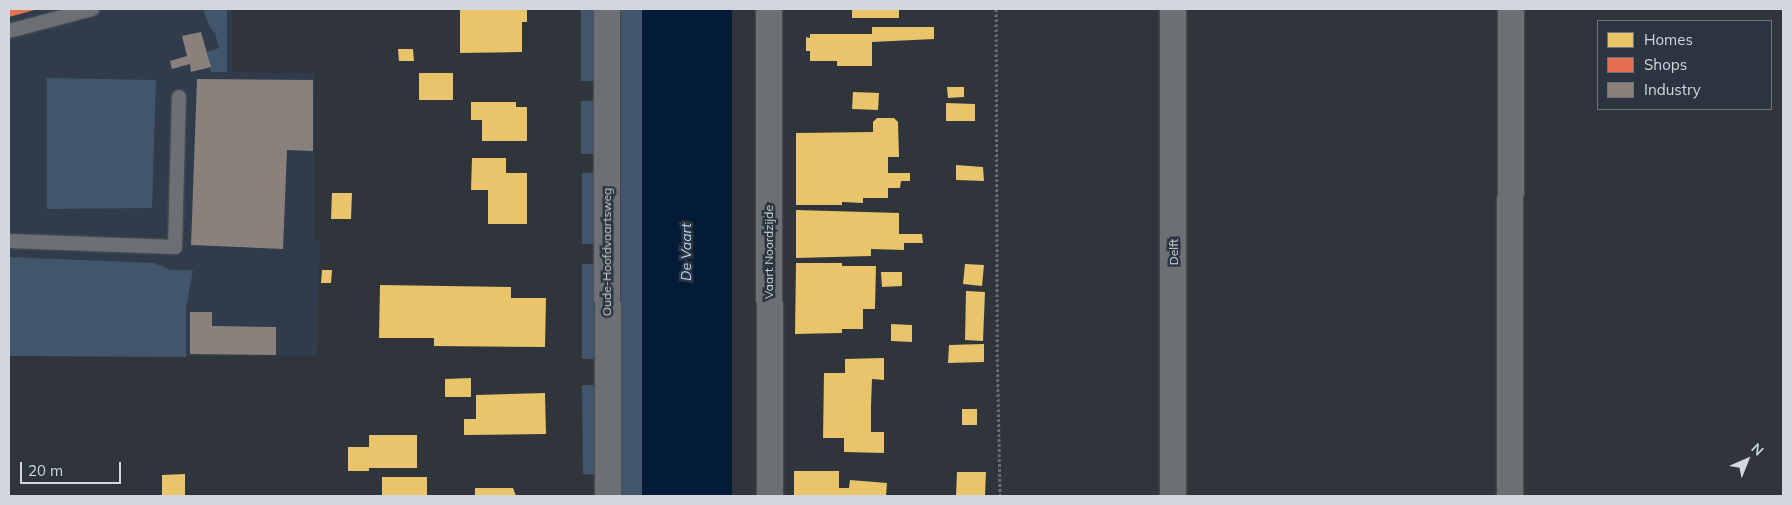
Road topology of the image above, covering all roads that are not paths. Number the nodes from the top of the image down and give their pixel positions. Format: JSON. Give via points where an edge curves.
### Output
{"nodes":[{"id":1,"x":92,"y":9,"type":"edge"},
{"id":2,"x":607,"y":9,"type":"edge"},
{"id":3,"x":769,"y":9,"type":"edge"},
{"id":4,"x":1173,"y":9,"type":"edge"},
{"id":5,"x":1511,"y":9,"type":"edge"},
{"id":6,"x":9,"y":32,"type":"edge"},
{"id":7,"x":179,"y":97,"type":"dead end"},
{"id":8,"x":9,"y":241,"type":"edge"},
{"id":9,"x":608,"y":496,"type":"edge"},
{"id":10,"x":770,"y":496,"type":"edge"},
{"id":11,"x":1173,"y":496,"type":"edge"},
{"id":12,"x":1510,"y":496,"type":"edge"}],
"edges":[{"from":1,"to":6,"type":"lane"},
{"from":2,"to":9,"type":"street","name":"Oude-Hoofdvaartsweg"},
{"from":3,"to":10,"type":"street","name":"Vaart Noordzijde"},
{"from":4,"to":11,"type":"street","name":"Delft"},
{"from":5,"to":12,"type":"street"},
{"from":7,"to":8,"type":"lane","via":[[174,247]]}]}
